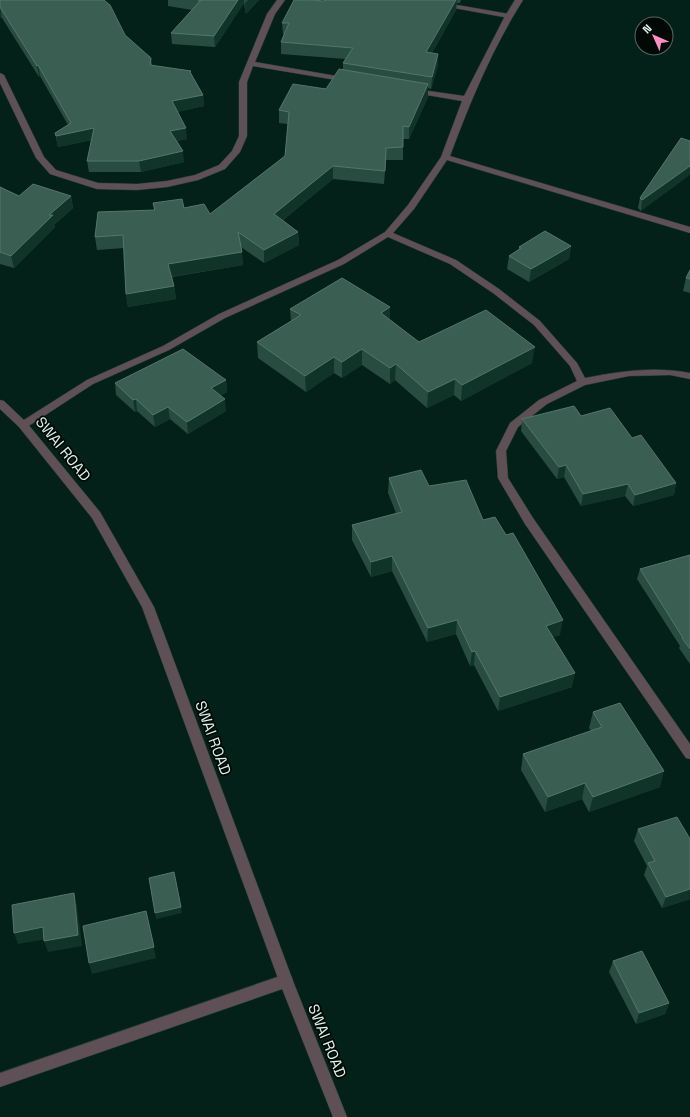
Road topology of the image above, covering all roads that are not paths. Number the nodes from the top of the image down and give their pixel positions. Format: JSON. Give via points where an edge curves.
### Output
{"nodes":[{"id":1,"x":281,"y":0,"type":"edge"},
{"id":2,"x":519,"y":0,"type":"edge"},
{"id":3,"x":434,"y":2,"type":"edge"},
{"id":4,"x":508,"y":16,"type":"junction"},
{"id":5,"x":252,"y":64,"type":"junction"},
{"id":6,"x":0,"y":75,"type":"edge"},
{"id":7,"x":357,"y":81,"type":"edge"},
{"id":8,"x":404,"y":89,"type":"edge"},
{"id":9,"x":467,"y":99,"type":"junction"},
{"id":10,"x":445,"y":157,"type":"junction"},
{"id":11,"x":690,"y":230,"type":"edge"},
{"id":12,"x":388,"y":234,"type":"junction"},
{"id":13,"x":690,"y":376,"type":"edge"},
{"id":14,"x":582,"y":382,"type":"junction"},
{"id":15,"x":0,"y":403,"type":"edge"},
{"id":16,"x":23,"y":425,"type":"junction"},
{"id":17,"x":690,"y":754,"type":"edge"},
{"id":18,"x":286,"y":981,"type":"junction"},
{"id":19,"x":0,"y":1080,"type":"edge"},
{"id":20,"x":340,"y":1117,"type":"edge"}],
"edges":[{"from":1,"to":5,"type":"street","via":[[271,14]]},
{"from":2,"to":4,"type":"street"},
{"from":3,"to":4,"type":"street"},
{"from":4,"to":9,"type":"street"},
{"from":5,"to":6,"type":"street","via":[[243,82],[242,136],[236,152],[222,167],[198,177],[137,187],[98,186],[53,172],[40,158]]},
{"from":5,"to":7,"type":"street"},
{"from":8,"to":9,"type":"street"},
{"from":9,"to":10,"type":"street"},
{"from":10,"to":11,"type":"street"},
{"from":10,"to":12,"type":"street","via":[[411,207]]},
{"from":12,"to":14,"type":"street","via":[[453,262],[496,291],[537,323],[574,365]]},
{"from":12,"to":16,"type":"street","via":[[341,262],[222,316],[166,348],[90,382]]},
{"from":13,"to":14,"type":"street","via":[[670,372],[629,373]]},
{"from":14,"to":17,"type":"street","via":[[543,402],[514,425],[501,451],[503,478],[529,521]]},
{"from":15,"to":16,"type":"street","name":"SWAI ROAD"},
{"from":16,"to":18,"type":"street","name":"SWAI ROAD","via":[[96,515],[148,608]]},
{"from":18,"to":19,"type":"street"},
{"from":18,"to":20,"type":"street","name":"SWAI ROAD"}]}
